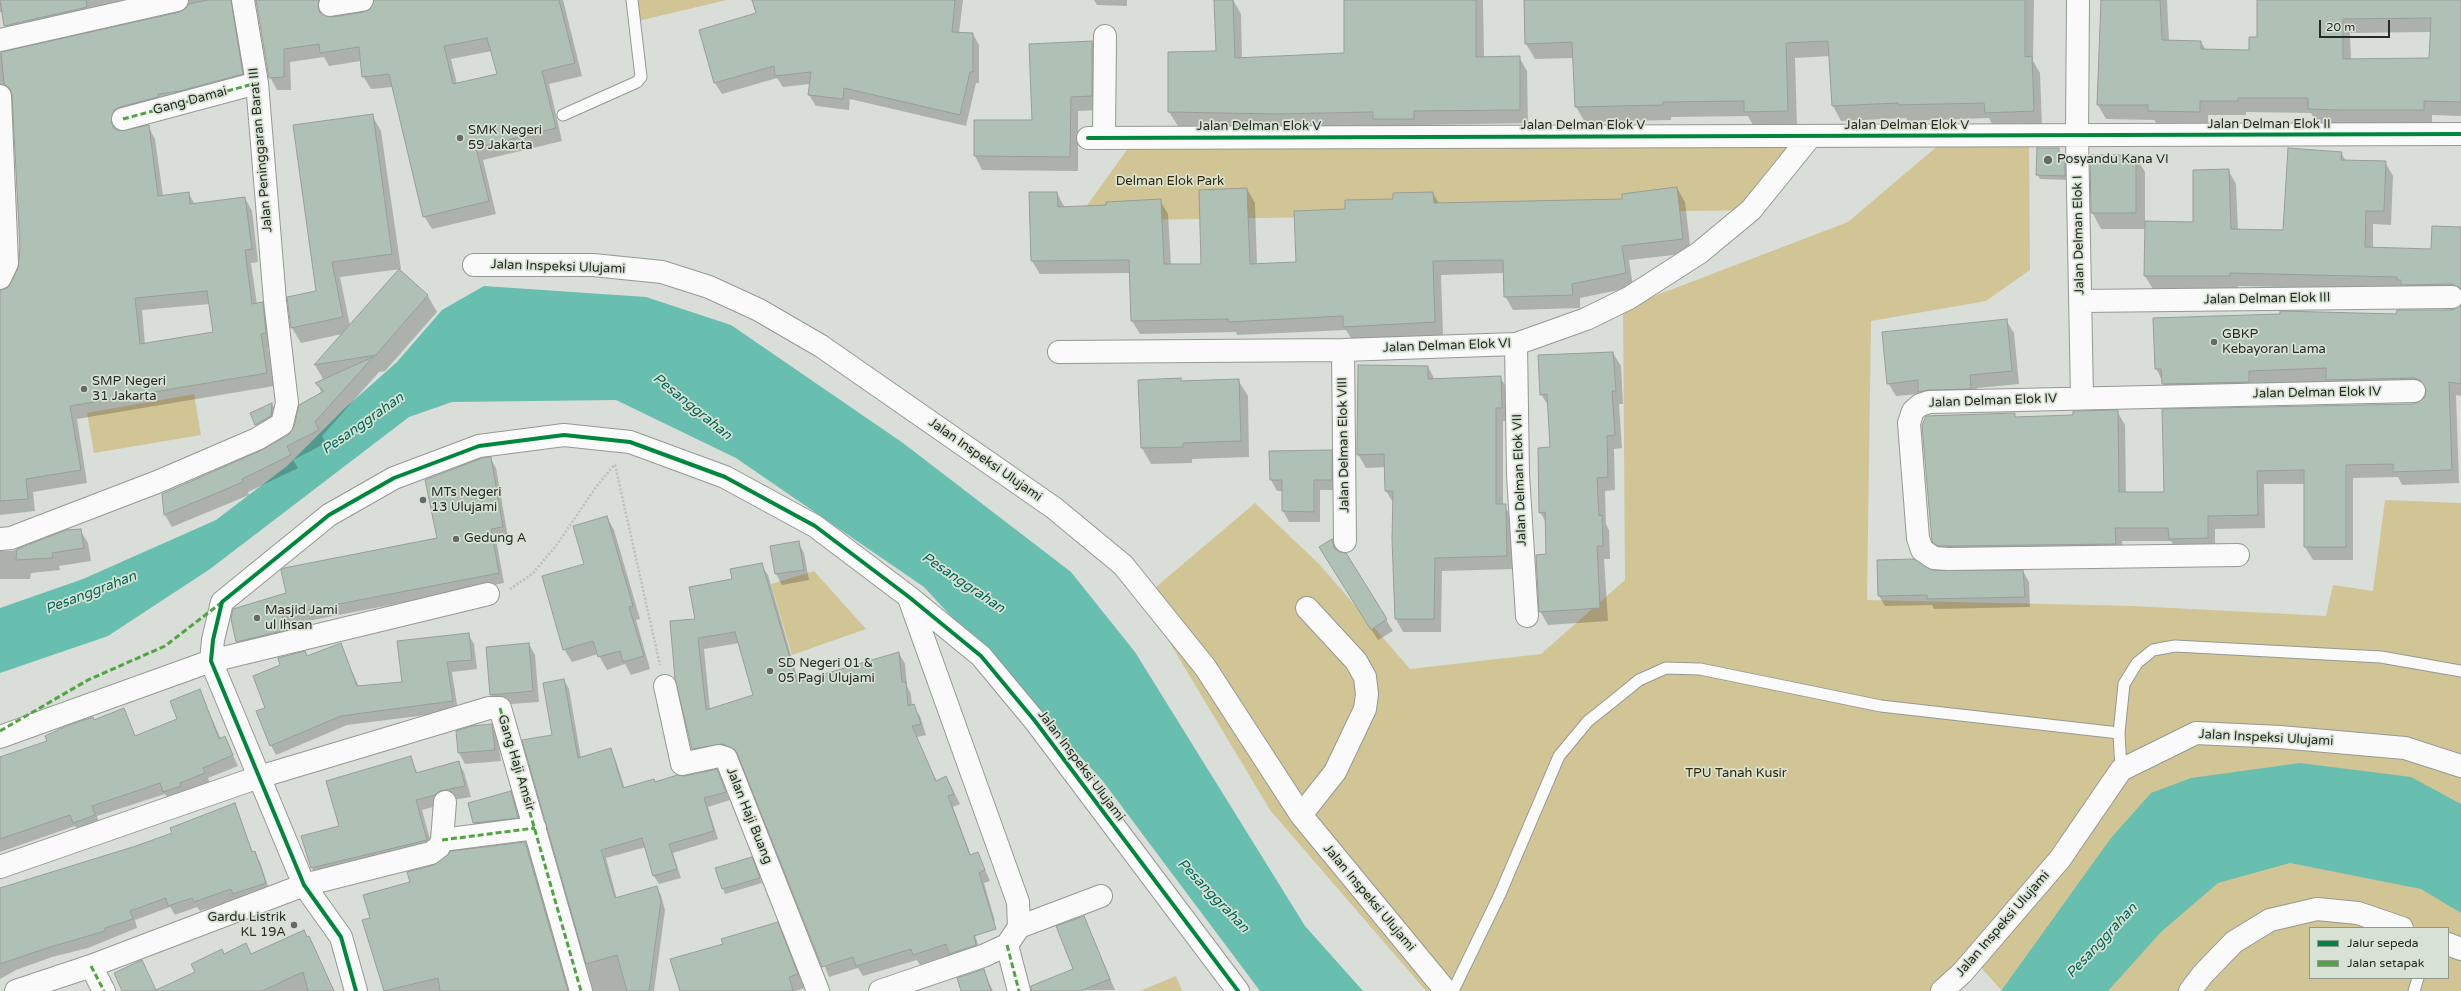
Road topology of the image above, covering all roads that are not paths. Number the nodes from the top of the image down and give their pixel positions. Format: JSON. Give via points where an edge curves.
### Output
{"nodes":[{"id":1,"x":177,"y":0,"type":"edge"},
{"id":2,"x":242,"y":0,"type":"edge"},
{"id":3,"x":362,"y":0,"type":"edge"},
{"id":4,"x":632,"y":0,"type":"edge"},
{"id":5,"x":2078,"y":0,"type":"edge"},
{"id":6,"x":330,"y":4,"type":"dead end"},
{"id":7,"x":1105,"y":36,"type":"dead end"},
{"id":8,"x":0,"y":40,"type":"edge"},
{"id":9,"x":257,"y":83,"type":"junction"},
{"id":10,"x":0,"y":96,"type":"edge"},
{"id":11,"x":563,"y":115,"type":"dead end"},
{"id":12,"x":122,"y":119,"type":"dead end"},
{"id":13,"x":2461,"y":134,"type":"edge"},
{"id":14,"x":2077,"y":136,"type":"junction"},
{"id":15,"x":1810,"y":137,"type":"junction"},
{"id":16,"x":474,"y":265,"type":"dead end"},
{"id":17,"x":0,"y":278,"type":"edge"},
{"id":18,"x":2452,"y":297,"type":"dead end"},
{"id":19,"x":2081,"y":301,"type":"junction"},
{"id":20,"x":1516,"y":344,"type":"junction"},
{"id":21,"x":1343,"y":350,"type":"junction"},
{"id":22,"x":1059,"y":352,"type":"dead end"},
{"id":23,"x":2414,"y":391,"type":"dead end"},
{"id":24,"x":2082,"y":398,"type":"junction"},
{"id":25,"x":0,"y":539,"type":"edge"},
{"id":26,"x":1345,"y":541,"type":"dead end"},
{"id":27,"x":2238,"y":555,"type":"dead end"},
{"id":28,"x":488,"y":594,"type":"road end"},
{"id":29,"x":909,"y":597,"type":"junction"},
{"id":30,"x":1307,"y":608,"type":"dead end"},
{"id":31,"x":1527,"y":616,"type":"dead end"},
{"id":32,"x":211,"y":661,"type":"junction"},
{"id":33,"x":2461,"y":671,"type":"edge"},
{"id":34,"x":665,"y":686,"type":"road end"},
{"id":35,"x":2119,"y":732,"type":"junction"},
{"id":36,"x":0,"y":737,"type":"edge"},
{"id":37,"x":2461,"y":766,"type":"edge"},
{"id":38,"x":2121,"y":770,"type":"junction"},
{"id":39,"x":259,"y":778,"type":"junction"},
{"id":40,"x":445,"y":802,"type":"dead end"},
{"id":41,"x":1301,"y":815,"type":"junction"},
{"id":42,"x":535,"y":828,"type":"junction"},
{"id":43,"x":442,"y":840,"type":"junction"},
{"id":44,"x":0,"y":867,"type":"edge"},
{"id":45,"x":304,"y":885,"type":"junction"},
{"id":46,"x":1101,"y":896,"type":"dead end"},
{"id":47,"x":1019,"y":927,"type":"junction"},
{"id":48,"x":2399,"y":927,"type":"edge"},
{"id":49,"x":2449,"y":944,"type":"edge"},
{"id":50,"x":1007,"y":945,"type":"junction"},
{"id":51,"x":2461,"y":949,"type":"edge"},
{"id":52,"x":91,"y":966,"type":"junction"},
{"id":53,"x":2418,"y":979,"type":"edge"},
{"id":54,"x":16,"y":991,"type":"edge"},
{"id":55,"x":104,"y":991,"type":"edge"},
{"id":56,"x":356,"y":991,"type":"edge"},
{"id":57,"x":582,"y":991,"type":"edge"},
{"id":58,"x":818,"y":991,"type":"edge"},
{"id":59,"x":880,"y":991,"type":"edge"},
{"id":60,"x":1019,"y":991,"type":"edge"},
{"id":61,"x":1238,"y":991,"type":"edge"},
{"id":62,"x":1446,"y":991,"type":"edge"},
{"id":63,"x":1453,"y":991,"type":"edge"},
{"id":64,"x":1942,"y":991,"type":"edge"},
{"id":65,"x":2190,"y":991,"type":"edge"},
{"id":66,"x":2414,"y":991,"type":"edge"}],
"edges":[{"from":1,"to":8,"type":"street"},
{"from":2,"to":9,"type":"street","name":"Jalan Peninggaran Barat III"},
{"from":3,"to":6,"type":"street"},
{"from":4,"to":11,"type":"lane","via":[[641,77],[637,82]]},
{"from":5,"to":14,"type":"street","name":"Jalan Delman Elok I"},
{"from":7,"to":15,"type":"street","name":"Jalan Delman Elok V","via":[[1096,138]]},
{"from":9,"to":12,"type":"street","name":"Gang Damai"},
{"from":9,"to":25,"type":"street","name":"Jalan Peninggaran Barat III","via":[[275,301],[287,403],[282,424],[258,439],[157,482],[11,538]]},
{"from":10,"to":17,"type":"street","via":[[7,263]]},
{"from":13,"to":14,"type":"street","name":"Jalan Delman Elok II"},
{"from":14,"to":15,"type":"street","name":"Jalan Delman Elok V"},
{"from":14,"to":19,"type":"street","name":"Jalan Delman Elok I"},
{"from":15,"to":20,"type":"street","name":"Jalan Delman Elok VI","via":[[1751,210],[1699,253],[1629,298],[1586,319]]},
{"from":16,"to":41,"type":"street","name":"Jalan Inspeksi Ulujami","via":[[592,265],[662,272],[709,287],[759,310],[821,346],[1054,508],[1123,565],[1205,667]]},
{"from":18,"to":19,"type":"street","name":"Jalan Delman Elok III"},
{"from":19,"to":24,"type":"street","name":"Jalan Delman Elok I"},
{"from":20,"to":21,"type":"street","name":"Jalan Delman Elok VI"},
{"from":20,"to":31,"type":"street","name":"Jalan Delman Elok VII","via":[[1518,475]]},
{"from":21,"to":22,"type":"street","name":"Jalan Delman Elok VI"},
{"from":21,"to":26,"type":"street","name":"Jalan Delman Elok VIII"},
{"from":23,"to":24,"type":"street","name":"Jalan Delman Elok IV"},
{"from":24,"to":27,"type":"street","name":"Jalan Delman Elok IV","via":[[1929,402],[1913,410],[1909,423],[1918,538],[1922,550],[1934,558],[1948,559]]},
{"from":28,"to":32,"type":"street"},
{"from":29,"to":32,"type":"street","name":"Jalan Inspeksi Ulujami","via":[[815,526],[725,477],[630,442],[564,434],[479,446],[394,478],[329,515],[222,602]]},
{"from":29,"to":47,"type":"street","via":[[1018,902]]},
{"from":29,"to":61,"type":"street","name":"Jalan Inspeksi Ulujami","via":[[981,656],[1034,721]]},
{"from":30,"to":41,"type":"street","via":[[1356,661],[1365,676],[1367,694],[1365,709],[1335,772]]},
{"from":32,"to":36,"type":"street"},
{"from":32,"to":39,"type":"street"},
{"from":33,"to":35,"type":"lane","via":[[2381,657],[2175,646],[2153,650],[2136,662],[2124,684]]},
{"from":34,"to":58,"type":"street","name":"Jalan Haji Buang","via":[[682,764],[719,756],[726,758]]},
{"from":35,"to":38,"type":"lane"},
{"from":35,"to":63,"type":"lane","via":[[1881,706],[1700,669],[1666,668],[1639,680],[1588,721],[1559,756],[1500,894]]},
{"from":37,"to":38,"type":"street","name":"Jalan Inspeksi Ulujami","via":[[2405,748],[2280,737],[2196,733]]},
{"from":38,"to":64,"type":"street","name":"Jalan Inspeksi Ulujami","via":[[2060,859],[1962,973]]},
{"from":39,"to":42,"type":"street","name":"Gang Haji Amsir","via":[[489,708],[500,708]]},
{"from":39,"to":44,"type":"street"},
{"from":39,"to":45,"type":"street"},
{"from":40,"to":43,"type":"street"},
{"from":41,"to":62,"type":"street","name":"Jalan Inspeksi Ulujami"},
{"from":42,"to":43,"type":"street"},
{"from":42,"to":57,"type":"street","name":"Gang Haji Amsir"},
{"from":43,"to":45,"type":"street","via":[[439,847],[431,853]]},
{"from":45,"to":52,"type":"street"},
{"from":45,"to":56,"type":"street","via":[[341,937]]},
{"from":46,"to":47,"type":"street"},
{"from":47,"to":50,"type":"street"},
{"from":48,"to":65,"type":"street","via":[[2358,913],[2317,909],[2270,920],[2234,942]]},
{"from":49,"to":51,"type":"street"},
{"from":50,"to":59,"type":"street","via":[[983,956]]},
{"from":50,"to":60,"type":"street"},
{"from":52,"to":54,"type":"street"},
{"from":52,"to":55,"type":"street"},
{"from":53,"to":66,"type":"lane"}]}
